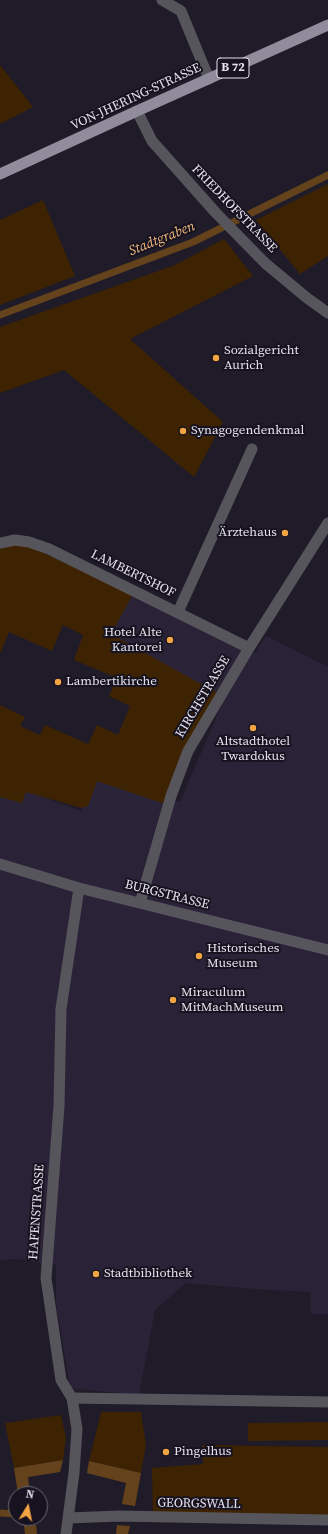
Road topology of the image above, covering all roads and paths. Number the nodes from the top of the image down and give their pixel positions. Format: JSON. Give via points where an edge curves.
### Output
{"nodes":[{"id":1,"x":162,"y":0,"type":"edge"},
{"id":2,"x":328,"y":25,"type":"edge"},
{"id":3,"x":209,"y":79,"type":"junction"},
{"id":4,"x":137,"y":111,"type":"junction"},
{"id":5,"x":0,"y":174,"type":"edge"},
{"id":6,"x":328,"y":313,"type":"edge"},
{"id":7,"x":252,"y":449,"type":"dead end"},
{"id":8,"x":328,"y":523,"type":"edge"},
{"id":9,"x":0,"y":542,"type":"edge"},
{"id":10,"x":178,"y":612,"type":"junction"},
{"id":11,"x":249,"y":648,"type":"junction"},
{"id":12,"x":0,"y":864,"type":"edge"},
{"id":13,"x":79,"y":888,"type":"junction"},
{"id":14,"x":140,"y":903,"type":"junction"},
{"id":15,"x":328,"y":950,"type":"edge"},
{"id":16,"x":72,"y":1398,"type":"junction"},
{"id":17,"x":328,"y":1402,"type":"edge"},
{"id":18,"x":69,"y":1518,"type":"junction"},
{"id":19,"x":328,"y":1520,"type":"edge"},
{"id":20,"x":66,"y":1534,"type":"edge"}],
"edges":[{"from":1,"to":3,"type":"street","via":[[181,11]]},
{"from":2,"to":3,"type":"main road","name":"VON-JHERING-STRASSE","number":"B 72"},
{"from":3,"to":4,"type":"main road","name":"VON-JHERING-STRASSE","number":"B 72"},
{"from":4,"to":5,"type":"main road","name":"VON-JHERING-STRASSE","number":"B 72"},
{"from":4,"to":6,"type":"street","name":"FRIEDHOFSTRASSE","via":[[152,141],[250,249]]},
{"from":7,"to":10,"type":"street"},
{"from":8,"to":11,"type":"street","name":"KIRCHSTRASSE"},
{"from":9,"to":10,"type":"street","name":"LAMBERTSHOF","via":[[29,542],[49,549]]},
{"from":10,"to":11,"type":"street","name":"LAMBERTSHOF"},
{"from":11,"to":14,"type":"street","name":"KIRCHSTRASSE","via":[[188,751],[171,796]]},
{"from":12,"to":13,"type":"street","name":"BURGSTRASSE"},
{"from":13,"to":14,"type":"street","name":"BURGSTRASSE"},
{"from":13,"to":16,"type":"street","name":"HAFENSTRASSE","via":[[60,1009],[59,1106],[46,1278],[61,1380]]},
{"from":14,"to":15,"type":"street","name":"BURGSTRASSE"},
{"from":16,"to":17,"type":"street"},
{"from":16,"to":18,"type":"street","name":"HAFENSTRASSE","via":[[77,1429]]},
{"from":18,"to":19,"type":"street","name":"GEORGSWALL","via":[[119,1516]]},
{"from":18,"to":20,"type":"street","name":"HAFENSTRASSE"}]}
